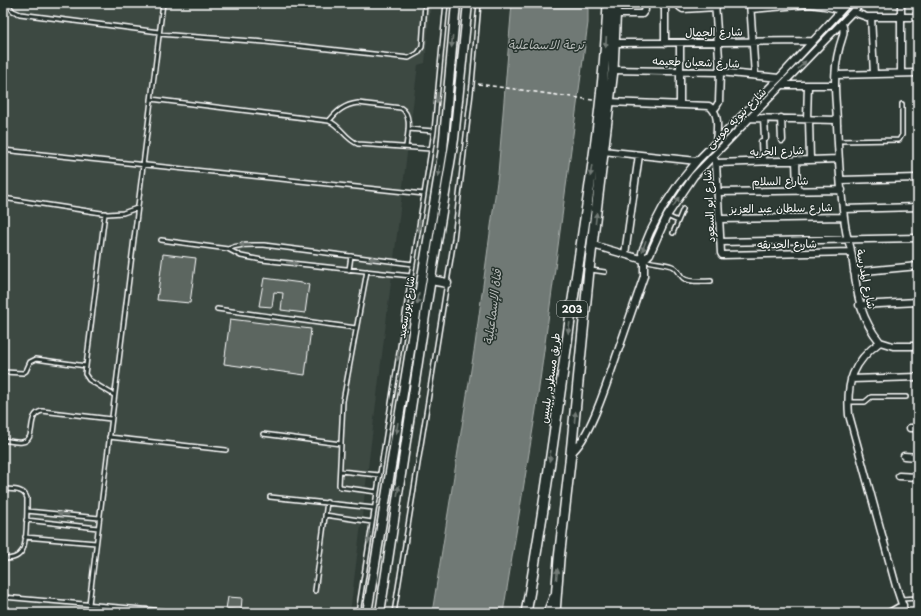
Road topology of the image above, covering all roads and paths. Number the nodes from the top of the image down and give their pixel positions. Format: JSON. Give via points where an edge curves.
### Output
{"nodes":[{"id":1,"x":7,"y":3,"type":"edge"},
{"id":2,"x":163,"y":3,"type":"edge"},
{"id":3,"x":425,"y":3,"type":"edge"},
{"id":4,"x":446,"y":3,"type":"edge"},
{"id":5,"x":456,"y":3,"type":"edge"},
{"id":6,"x":468,"y":3,"type":"edge"},
{"id":7,"x":479,"y":3,"type":"edge"},
{"id":8,"x":608,"y":3,"type":"edge"},
{"id":9,"x":616,"y":3,"type":"edge"},
{"id":10,"x":644,"y":3,"type":"edge"},
{"id":11,"x":665,"y":3,"type":"edge"},
{"id":12,"x":680,"y":3,"type":"edge"},
{"id":13,"x":848,"y":3,"type":"edge"},
{"id":14,"x":861,"y":3,"type":"edge"},
{"id":15,"x":901,"y":3,"type":"edge"},
{"id":16,"x":716,"y":5,"type":"edge"},
{"id":17,"x":750,"y":6,"type":"edge"},
{"id":18,"x":841,"y":10,"type":"junction"},
{"id":19,"x":853,"y":12,"type":"junction"},
{"id":20,"x":616,"y":14,"type":"junction"},
{"id":21,"x":872,"y":17,"type":"junction"},
{"id":22,"x":901,"y":17,"type":"junction"},
{"id":23,"x":918,"y":17,"type":"edge"},
{"id":24,"x":842,"y":23,"type":"junction"},
{"id":25,"x":159,"y":33,"type":"junction"},
{"id":26,"x":753,"y":41,"type":"junction"},
{"id":27,"x":813,"y":41,"type":"junction"},
{"id":28,"x":719,"y":42,"type":"junction"},
{"id":29,"x":615,"y":43,"type":"junction"},
{"id":30,"x":665,"y":43,"type":"junction"},
{"id":31,"x":680,"y":43,"type":"junction"},
{"id":32,"x":613,"y":70,"type":"junction"},
{"id":33,"x":680,"y":71,"type":"junction"},
{"id":34,"x":720,"y":72,"type":"junction"},
{"id":35,"x":901,"y":73,"type":"junction"},
{"id":36,"x":918,"y":73,"type":"edge"},
{"id":37,"x":836,"y":74,"type":"junction"},
{"id":38,"x":874,"y":74,"type":"junction"},
{"id":39,"x":755,"y":75,"type":"junction"},
{"id":40,"x":779,"y":78,"type":"junction"},
{"id":41,"x":472,"y":84,"type":"junction"},
{"id":42,"x":783,"y":85,"type":"junction"},
{"id":43,"x":808,"y":85,"type":"junction"},
{"id":44,"x":835,"y":85,"type":"junction"},
{"id":45,"x":587,"y":99,"type":"dead end"},
{"id":46,"x":151,"y":100,"type":"junction"},
{"id":47,"x":609,"y":102,"type":"junction"},
{"id":48,"x":680,"y":104,"type":"junction"},
{"id":49,"x":902,"y":104,"type":"dead end"},
{"id":50,"x":714,"y":109,"type":"junction"},
{"id":51,"x":750,"y":118,"type":"junction"},
{"id":52,"x":764,"y":118,"type":"junction"},
{"id":53,"x":781,"y":118,"type":"junction"},
{"id":54,"x":808,"y":119,"type":"junction"},
{"id":55,"x":837,"y":120,"type":"junction"},
{"id":56,"x":329,"y":121,"type":"junction"},
{"id":57,"x":408,"y":129,"type":"junction"},
{"id":58,"x":434,"y":131,"type":"junction"},
{"id":59,"x":782,"y":140,"type":"dead end"},
{"id":60,"x":838,"y":141,"type":"junction"},
{"id":61,"x":716,"y":142,"type":"junction"},
{"id":62,"x":406,"y":147,"type":"junction"},
{"id":63,"x":431,"y":148,"type":"junction"},
{"id":64,"x":3,"y":150,"type":"edge"},
{"id":65,"x":603,"y":151,"type":"junction"},
{"id":66,"x":639,"y":155,"type":"junction"},
{"id":67,"x":713,"y":156,"type":"junction"},
{"id":68,"x":839,"y":159,"type":"junction"},
{"id":69,"x":796,"y":160,"type":"junction"},
{"id":70,"x":810,"y":160,"type":"junction"},
{"id":71,"x":763,"y":161,"type":"junction"},
{"id":72,"x":697,"y":162,"type":"junction"},
{"id":73,"x":716,"y":163,"type":"junction"},
{"id":74,"x":142,"y":165,"type":"junction"},
{"id":75,"x":918,"y":178,"type":"edge"},
{"id":76,"x":841,"y":180,"type":"junction"},
{"id":77,"x":797,"y":190,"type":"junction"},
{"id":78,"x":842,"y":190,"type":"junction"},
{"id":79,"x":718,"y":192,"type":"junction"},
{"id":80,"x":424,"y":194,"type":"junction"},
{"id":81,"x":3,"y":198,"type":"edge"},
{"id":82,"x":918,"y":207,"type":"edge"},
{"id":83,"x":137,"y":208,"type":"junction"},
{"id":84,"x":683,"y":209,"type":"dead end"},
{"id":85,"x":843,"y":209,"type":"junction"},
{"id":86,"x":105,"y":213,"type":"junction"},
{"id":87,"x":668,"y":216,"type":"junction"},
{"id":88,"x":844,"y":217,"type":"junction"},
{"id":89,"x":719,"y":219,"type":"junction"},
{"id":90,"x":678,"y":221,"type":"junction"},
{"id":91,"x":673,"y":233,"type":"dead end"},
{"id":92,"x":918,"y":238,"type":"edge"},
{"id":93,"x":848,"y":239,"type":"junction"},
{"id":94,"x":161,"y":240,"type":"dead end"},
{"id":95,"x":721,"y":242,"type":"junction"},
{"id":96,"x":593,"y":245,"type":"junction"},
{"id":97,"x":228,"y":249,"type":"junction"},
{"id":98,"x":851,"y":252,"type":"junction"},
{"id":99,"x":626,"y":254,"type":"junction"},
{"id":100,"x":722,"y":255,"type":"joint"},
{"id":101,"x":351,"y":256,"type":"junction"},
{"id":102,"x":644,"y":260,"type":"junction"},
{"id":103,"x":413,"y":264,"type":"junction"},
{"id":104,"x":918,"y":266,"type":"edge"},
{"id":105,"x":349,"y":270,"type":"junction"},
{"id":106,"x":589,"y":270,"type":"junction"},
{"id":107,"x":367,"y":271,"type":"junction"},
{"id":108,"x":605,"y":272,"type":"dead end"},
{"id":109,"x":854,"y":272,"type":"junction"},
{"id":110,"x":411,"y":276,"type":"junction"},
{"id":111,"x":431,"y":280,"type":"junction"},
{"id":112,"x":711,"y":281,"type":"dead end"},
{"id":113,"x":447,"y":283,"type":"junction"},
{"id":114,"x":918,"y":302,"type":"edge"},
{"id":115,"x":859,"y":304,"type":"junction"},
{"id":116,"x":217,"y":309,"type":"dead end"},
{"id":117,"x":356,"y":328,"type":"junction"},
{"id":118,"x":880,"y":342,"type":"junction"},
{"id":119,"x":918,"y":346,"type":"edge"},
{"id":120,"x":86,"y":366,"type":"junction"},
{"id":121,"x":3,"y":372,"type":"edge"},
{"id":122,"x":918,"y":377,"type":"edge"},
{"id":123,"x":851,"y":379,"type":"junction"},
{"id":124,"x":114,"y":395,"type":"junction"},
{"id":125,"x":906,"y":397,"type":"dead end"},
{"id":126,"x":848,"y":402,"type":"junction"},
{"id":127,"x":111,"y":419,"type":"junction"},
{"id":128,"x":910,"y":428,"type":"dead end"},
{"id":129,"x":918,"y":428,"type":"edge"},
{"id":130,"x":263,"y":434,"type":"dead end"},
{"id":131,"x":109,"y":437,"type":"junction"},
{"id":132,"x":3,"y":440,"type":"edge"},
{"id":133,"x":341,"y":444,"type":"junction"},
{"id":134,"x":226,"y":450,"type":"dead end"},
{"id":135,"x":571,"y":453,"type":"junction"},
{"id":136,"x":904,"y":456,"type":"dead end"},
{"id":137,"x":918,"y":457,"type":"edge"},
{"id":138,"x":340,"y":471,"type":"junction"},
{"id":139,"x":379,"y":475,"type":"junction"},
{"id":140,"x":899,"y":476,"type":"dead end"},
{"id":141,"x":918,"y":477,"type":"edge"},
{"id":142,"x":3,"y":489,"type":"edge"},
{"id":143,"x":377,"y":492,"type":"junction"},
{"id":144,"x":270,"y":497,"type":"dead end"},
{"id":145,"x":327,"y":502,"type":"junction"},
{"id":146,"x":374,"y":508,"type":"junction"},
{"id":147,"x":27,"y":511,"type":"junction"},
{"id":148,"x":325,"y":515,"type":"junction"},
{"id":149,"x":99,"y":518,"type":"junction"},
{"id":150,"x":26,"y":520,"type":"junction"},
{"id":151,"x":372,"y":522,"type":"junction"},
{"id":152,"x":98,"y":528,"type":"junction"},
{"id":153,"x":25,"y":537,"type":"junction"},
{"id":154,"x":96,"y":543,"type":"junction"},
{"id":155,"x":3,"y":559,"type":"edge"},
{"id":156,"x":315,"y":591,"type":"dead end"},
{"id":157,"x":556,"y":596,"type":"junction"},
{"id":158,"x":3,"y":597,"type":"edge"},
{"id":159,"x":918,"y":598,"type":"edge"},
{"id":160,"x":902,"y":602,"type":"junction"},
{"id":161,"x":89,"y":604,"type":"junction"},
{"id":162,"x":188,"y":613,"type":"edge"},
{"id":163,"x":358,"y":613,"type":"edge"},
{"id":164,"x":367,"y":613,"type":"edge"},
{"id":165,"x":380,"y":613,"type":"edge"},
{"id":166,"x":394,"y":613,"type":"edge"},
{"id":167,"x":526,"y":613,"type":"edge"},
{"id":168,"x":548,"y":613,"type":"edge"},
{"id":169,"x":555,"y":613,"type":"edge"},
{"id":170,"x":889,"y":613,"type":"edge"},
{"id":171,"x":905,"y":613,"type":"edge"}],
"edges":[{"from":1,"to":25,"type":"lane","via":[[13,11],[20,14]]},
{"from":2,"to":25,"type":"lane"},
{"from":3,"to":25,"type":"lane","via":[[422,46],[418,53],[409,58]]},
{"from":4,"to":58,"type":"lane","one_way":true},
{"from":5,"to":164,"type":"main road","name":"شارع بورسعيد","one_way":true,"via":[[443,149]]},
{"from":6,"to":111,"type":"main road","name":"شارع بورسعيد","via":[[454,139]]},
{"from":7,"to":41,"type":"lane"},
{"from":8,"to":167,"type":"main road","name":"طريق مسطرد, بلبيس","number":"203","one_way":true,"via":[[600,109]]},
{"from":9,"to":20,"type":"main road","number":"203"},
{"from":10,"to":20,"type":"street","via":[[645,10],[642,14]]},
{"from":11,"to":30,"type":"street"},
{"from":12,"to":16,"type":"street","via":[[683,9]]},
{"from":13,"to":18,"type":"street","name":"شارع نبويه موسى"},
{"from":14,"to":19,"type":"street","name":"شارع نبويه موسى"},
{"from":15,"to":22,"type":"street"},
{"from":16,"to":28,"type":"street"},
{"from":17,"to":18,"type":"street","via":[[810,4]]},
{"from":17,"to":26,"type":"street"},
{"from":18,"to":27,"type":"street","name":"شارع نبويه موسى"},
{"from":19,"to":21,"type":"street","via":[[864,17]]},
{"from":19,"to":24,"type":"street","name":"شارع نبويه موسى"},
{"from":20,"to":29,"type":"main road","number":"203"},
{"from":21,"to":22,"type":"street"},
{"from":21,"to":38,"type":"street"},
{"from":22,"to":23,"type":"street"},
{"from":22,"to":35,"type":"street"},
{"from":24,"to":37,"type":"street","name":"شارع المدرسة","via":[[844,36],[839,49]]},
{"from":42,"to":24,"type":"street","name":"شارع نبويه موسى","one_way":true},
{"from":25,"to":46,"type":"lane"},
{"from":26,"to":27,"type":"street","name":"شارع الجمال"},
{"from":26,"to":28,"type":"street","name":"شارع الجمال"},
{"from":26,"to":39,"type":"street"},
{"from":27,"to":40,"type":"street","name":"شارع نبويه موسى"},
{"from":28,"to":31,"type":"street","name":"شارع الجمال"},
{"from":28,"to":34,"type":"street"},
{"from":29,"to":30,"type":"street","name":"شارع الجمال"},
{"from":29,"to":32,"type":"main road","number":"203"},
{"from":30,"to":31,"type":"street","name":"شارع الجمال"},
{"from":31,"to":33,"type":"street"},
{"from":32,"to":33,"type":"street","name":"شارع شعبان طعيمه"},
{"from":32,"to":47,"type":"main road","number":"203"},
{"from":33,"to":34,"type":"street","name":"شارع شعبان طعيمه"},
{"from":33,"to":48,"type":"street"},
{"from":34,"to":39,"type":"street","name":"شارع شعبان طعيمه"},
{"from":34,"to":50,"type":"street","via":[[719,102]]},
{"from":35,"to":36,"type":"street"},
{"from":35,"to":38,"type":"street"},
{"from":37,"to":38,"type":"street"},
{"from":37,"to":44,"type":"street","name":"شارع المدرسة"},
{"from":39,"to":40,"type":"street","name":"شارع شعبان طعيمه"},
{"from":40,"to":61,"type":"street","name":"شارع نبويه موسى"},
{"from":41,"to":45,"type":"path"},
{"from":41,"to":113,"type":"lane"},
{"from":42,"to":43,"type":"street"},
{"from":42,"to":51,"type":"street","name":"شارع نبويه موسى"},
{"from":43,"to":44,"type":"street"},
{"from":43,"to":54,"type":"street"},
{"from":44,"to":55,"type":"street","name":"شارع المدرسة"},
{"from":46,"to":56,"type":"lane"},
{"from":46,"to":74,"type":"lane"},
{"from":47,"to":48,"type":"street"},
{"from":47,"to":65,"type":"main road","number":"203"},
{"from":48,"to":50,"type":"street","via":[[709,106]]},
{"from":49,"to":60,"type":"lane","via":[[902,137],[899,140]]},
{"from":50,"to":61,"type":"street"},
{"from":51,"to":52,"type":"street"},
{"from":51,"to":67,"type":"street","name":"شارع نبويه موسى"},
{"from":52,"to":53,"type":"street"},
{"from":52,"to":71,"type":"street"},
{"from":53,"to":54,"type":"street"},
{"from":53,"to":59,"type":"street"},
{"from":54,"to":55,"type":"street"},
{"from":54,"to":70,"type":"street"},
{"from":55,"to":60,"type":"street","name":"شارع المدرسة"},
{"from":56,"to":57,"type":"lane","via":[[337,111],[358,103],[401,108],[408,114]]},
{"from":56,"to":62,"type":"lane","via":[[347,138],[358,144]]},
{"from":57,"to":58,"type":"lane"},
{"from":57,"to":62,"type":"lane"},
{"from":58,"to":63,"type":"lane"},
{"from":60,"to":68,"type":"street","name":"شارع المدرسة"},
{"from":61,"to":72,"type":"street","name":"شارع نبويه موسى"},
{"from":62,"to":63,"type":"lane"},
{"from":63,"to":80,"type":"lane"},
{"from":64,"to":74,"type":"lane"},
{"from":65,"to":66,"type":"street"},
{"from":96,"to":65,"type":"main road","number":"203","one_way":true},
{"from":66,"to":72,"type":"street"},
{"from":66,"to":99,"type":"street"},
{"from":67,"to":73,"type":"street","name":"شارع ابو السعود"},
{"from":87,"to":67,"type":"street","name":"شارع نبويه موسى","one_way":true,"via":[[694,176]]},
{"from":68,"to":70,"type":"street","name":"شارع الحريه"},
{"from":68,"to":76,"type":"street","name":"شارع المدرسة"},
{"from":69,"to":70,"type":"street","name":"شارع الحريه"},
{"from":69,"to":71,"type":"street","name":"شارع الحريه"},
{"from":69,"to":77,"type":"street"},
{"from":71,"to":73,"type":"street","name":"شارع الحريه"},
{"from":72,"to":102,"type":"street","name":"شارع نبويه موسى","one_way":true,"via":[[663,207],[643,250]]},
{"from":73,"to":79,"type":"street","name":"شارع ابو السعود"},
{"from":74,"to":80,"type":"lane"},
{"from":74,"to":83,"type":"lane"},
{"from":75,"to":76,"type":"street"},
{"from":76,"to":78,"type":"street","name":"شارع المدرسة"},
{"from":77,"to":78,"type":"street","name":"شارع السلام"},
{"from":77,"to":79,"type":"street","name":"شارع السلام"},
{"from":78,"to":85,"type":"street","name":"شارع المدرسة"},
{"from":79,"to":89,"type":"street","name":"شارع ابو السعود"},
{"from":80,"to":103,"type":"lane","one_way":true},
{"from":81,"to":86,"type":"lane"},
{"from":82,"to":85,"type":"street"},
{"from":83,"to":86,"type":"lane","via":[[123,213]]},
{"from":83,"to":124,"type":"lane"},
{"from":84,"to":90,"type":"lane"},
{"from":85,"to":88,"type":"street","name":"شارع المدرسة"},
{"from":86,"to":120,"type":"lane"},
{"from":87,"to":90,"type":"lane"},
{"from":87,"to":102,"type":"street","name":"شارع نبويه موسى","via":[[650,254]]},
{"from":88,"to":89,"type":"street","name":"شارع سلطان عبد العزيز"},
{"from":88,"to":93,"type":"street","name":"شارع المدرسة"},
{"from":89,"to":95,"type":"street","name":"شارع ابو السعود"},
{"from":90,"to":91,"type":"lane"},
{"from":92,"to":93,"type":"street"},
{"from":93,"to":95,"type":"street"},
{"from":93,"to":98,"type":"street","name":"شارع المدرسة"},
{"from":94,"to":97,"type":"lane"},
{"from":95,"to":100,"type":"street","name":"شارع ابو السعود"},
{"from":96,"to":99,"type":"street"},
{"from":96,"to":106,"type":"main road","number":"203"},
{"from":101,"to":97,"type":"lane","one_way":true,"via":[[264,246],[243,245]]},
{"from":97,"to":105,"type":"lane","one_way":true,"via":[[251,258]]},
{"from":98,"to":100,"type":"street","name":"شارع الحديقه"},
{"from":98,"to":109,"type":"street","name":"شارع المدرسة"},
{"from":99,"to":102,"type":"street"},
{"from":103,"to":101,"type":"lane","one_way":true},
{"from":101,"to":105,"type":"lane"},
{"from":102,"to":112,"type":"lane","via":[[672,266],[687,280]]},
{"from":102,"to":135,"type":"street","name":"شارع نبويه موسى","via":[[644,276],[604,392],[581,443]]},
{"from":103,"to":110,"type":"lane"},
{"from":104,"to":109,"type":"street"},
{"from":105,"to":107,"type":"lane"},
{"from":106,"to":108,"type":"lane"},
{"from":135,"to":106,"type":"main road","number":"203","one_way":true},
{"from":107,"to":110,"type":"lane"},
{"from":107,"to":117,"type":"lane"},
{"from":109,"to":115,"type":"street","name":"شارع المدرسة"},
{"from":110,"to":139,"type":"lane","one_way":true},
{"from":111,"to":113,"type":"main road"},
{"from":165,"to":111,"type":"main road","name":"شارع بورسعيد","one_way":true},
{"from":113,"to":166,"type":"lane"},
{"from":114,"to":115,"type":"street"},
{"from":115,"to":118,"type":"street","name":"شارع المدرسة","via":[[871,331]]},
{"from":116,"to":117,"type":"lane"},
{"from":117,"to":133,"type":"lane","via":[[343,401]]},
{"from":118,"to":119,"type":"street","via":[[893,346]]},
{"from":118,"to":123,"type":"street","via":[[857,364]]},
{"from":120,"to":121,"type":"lane","via":[[36,359],[30,362],[23,373]]},
{"from":120,"to":124,"type":"lane","via":[[87,379]]},
{"from":122,"to":123,"type":"street"},
{"from":123,"to":126,"type":"street"},
{"from":124,"to":127,"type":"lane"},
{"from":125,"to":126,"type":"lane","via":[[870,397],[865,402]]},
{"from":126,"to":160,"type":"street","via":[[849,415]]},
{"from":127,"to":131,"type":"lane"},
{"from":127,"to":132,"type":"lane","via":[[42,411],[34,416],[27,441]]},
{"from":128,"to":129,"type":"street"},
{"from":130,"to":133,"type":"lane"},
{"from":131,"to":134,"type":"lane"},
{"from":131,"to":149,"type":"lane"},
{"from":133,"to":138,"type":"lane"},
{"from":157,"to":135,"type":"main road","number":"203","one_way":true},
{"from":136,"to":137,"type":"street"},
{"from":138,"to":139,"type":"lane"},
{"from":138,"to":143,"type":"lane","via":[[340,487]]},
{"from":139,"to":143,"type":"lane"},
{"from":140,"to":141,"type":"street"},
{"from":142,"to":147,"type":"lane","via":[[21,490],[25,493],[28,498]]},
{"from":143,"to":146,"type":"lane"},
{"from":144,"to":145,"type":"lane"},
{"from":145,"to":146,"type":"lane"},
{"from":145,"to":148,"type":"lane"},
{"from":146,"to":151,"type":"lane"},
{"from":149,"to":147,"type":"lane","one_way":true},
{"from":147,"to":150,"type":"lane"},
{"from":148,"to":151,"type":"lane"},
{"from":148,"to":156,"type":"lane"},
{"from":149,"to":152,"type":"lane"},
{"from":150,"to":152,"type":"lane"},
{"from":150,"to":153,"type":"lane"},
{"from":151,"to":163,"type":"lane","one_way":true},
{"from":152,"to":154,"type":"lane"},
{"from":153,"to":154,"type":"lane"},
{"from":153,"to":155,"type":"lane","via":[[24,548],[20,554]]},
{"from":154,"to":161,"type":"lane"},
{"from":157,"to":168,"type":"main road"},
{"from":157,"to":169,"type":"main road","number":"203"},
{"from":158,"to":161,"type":"lane"},
{"from":159,"to":160,"type":"lane"},
{"from":160,"to":170,"type":"street"},
{"from":160,"to":171,"type":"street"},
{"from":161,"to":162,"type":"lane"}]}
